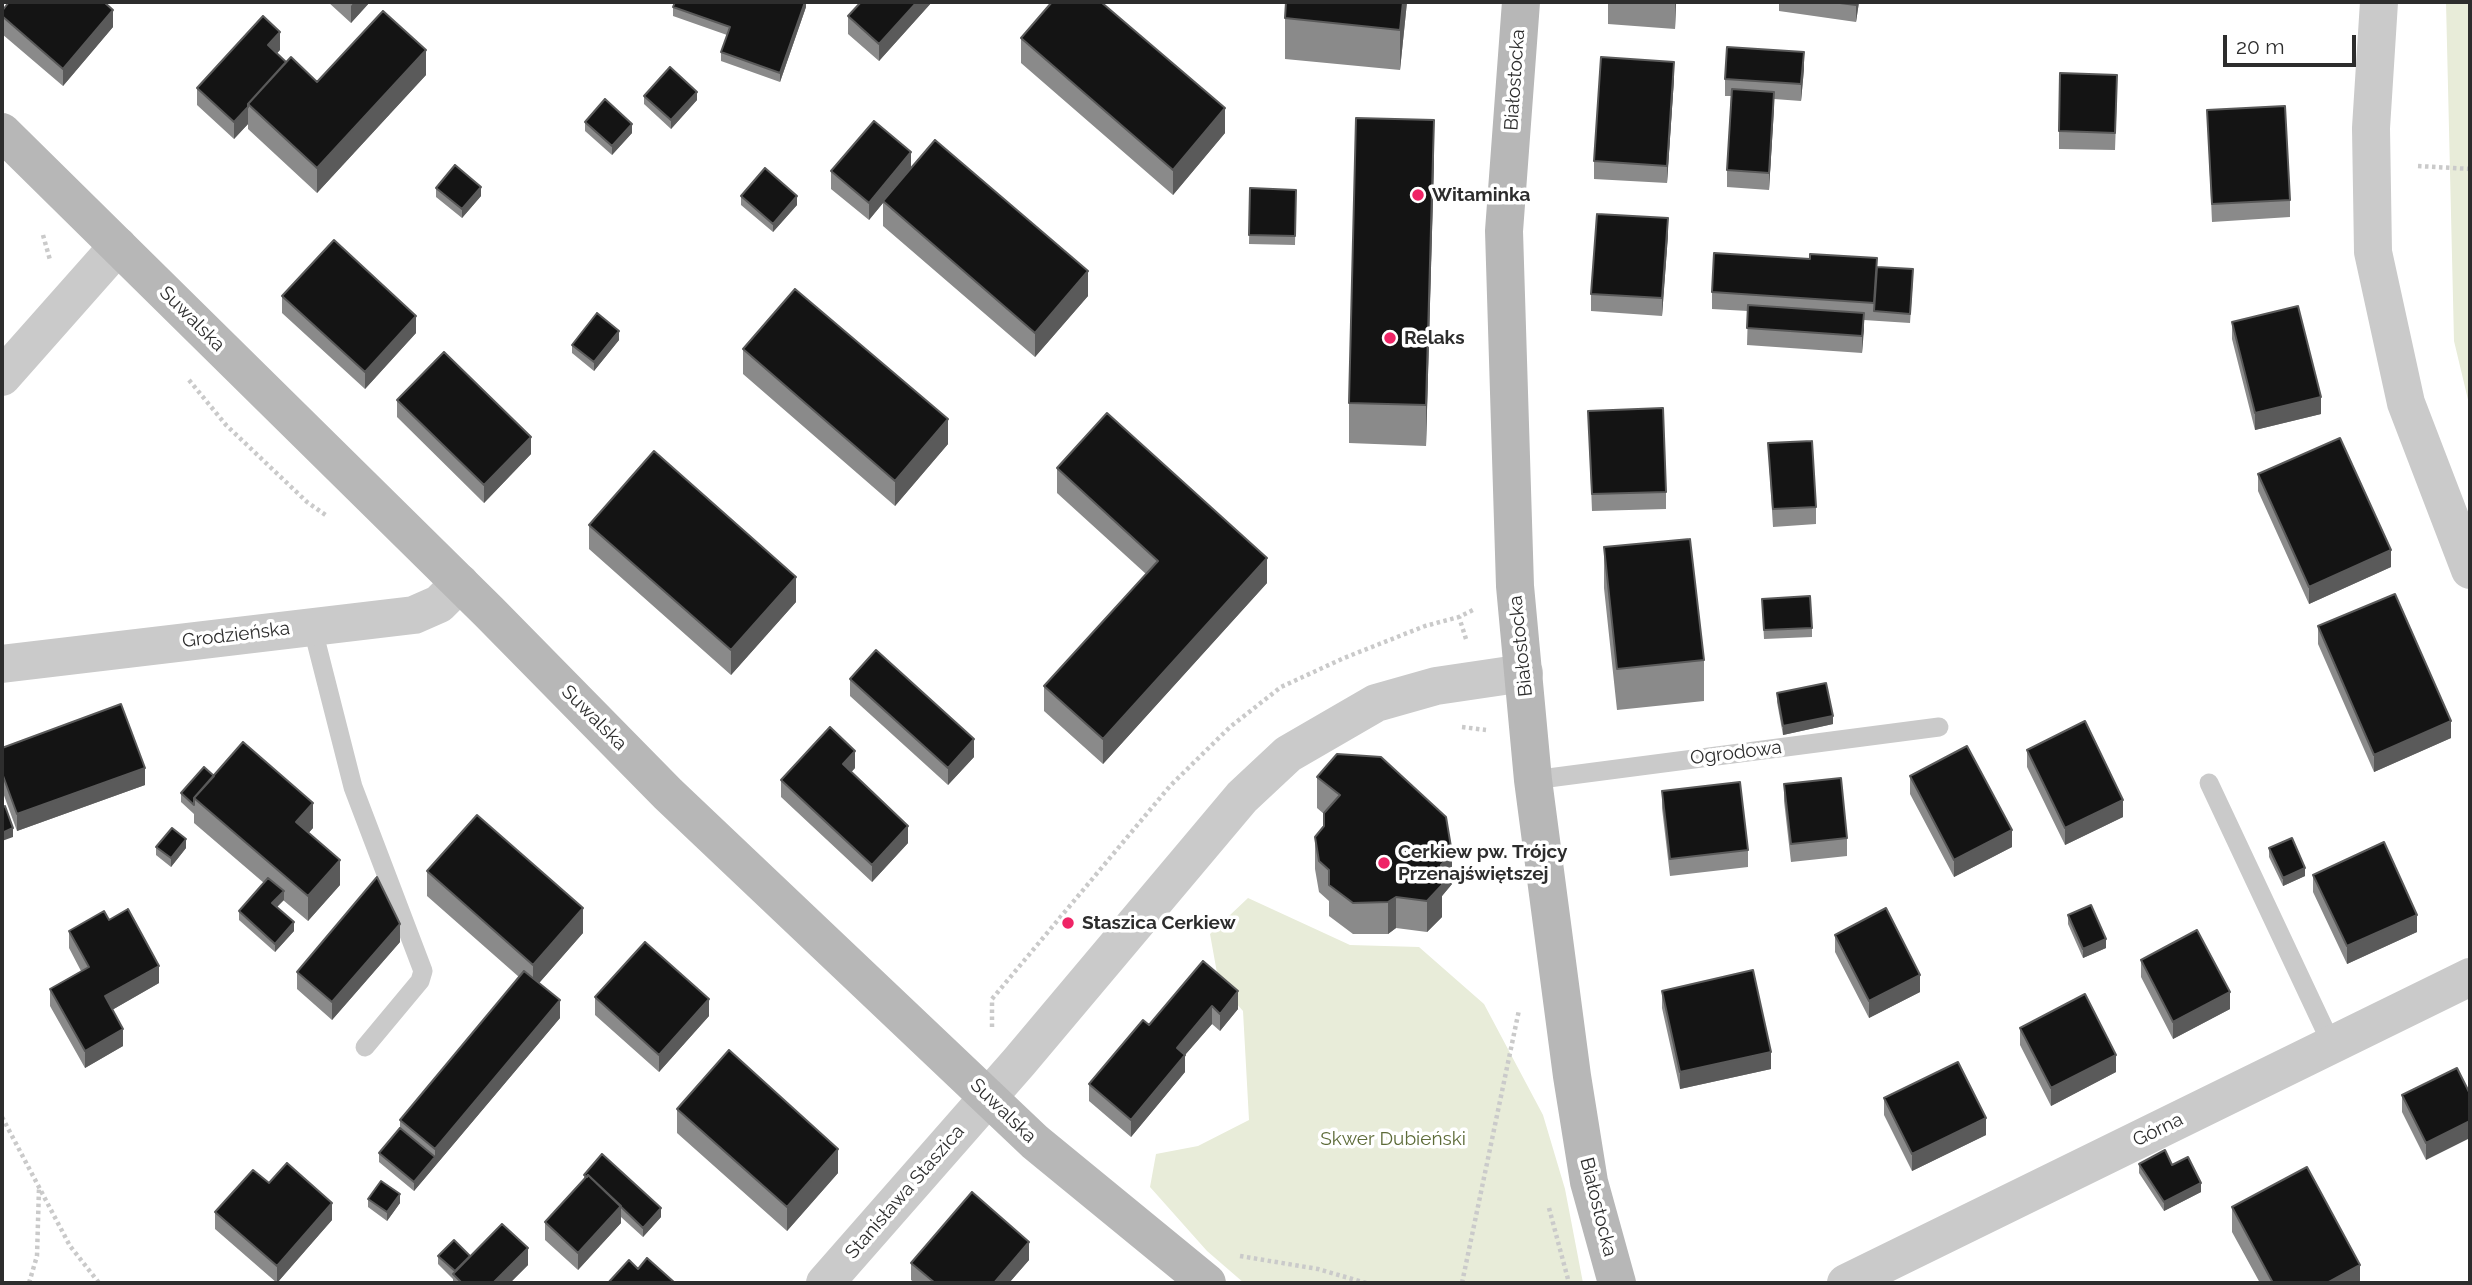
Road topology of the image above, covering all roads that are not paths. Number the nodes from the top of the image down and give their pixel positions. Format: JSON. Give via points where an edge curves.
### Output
{"nodes":[{"id":1,"x":1521,"y":2,"type":"edge"},
{"id":2,"x":2379,"y":2,"type":"edge"},
{"id":3,"x":2,"y":132,"type":"edge"},
{"id":4,"x":118,"y":246,"type":"junction"},
{"id":5,"x":2,"y":377,"type":"edge"},
{"id":6,"x":2470,"y":570,"type":"edge"},
{"id":7,"x":460,"y":583,"type":"junction"},
{"id":8,"x":312,"y":626,"type":"junction"},
{"id":9,"x":2,"y":664,"type":"edge"},
{"id":10,"x":1524,"y":673,"type":"junction"},
{"id":11,"x":1939,"y":727,"type":"dead end"},
{"id":12,"x":1533,"y":780,"type":"junction"},
{"id":13,"x":2209,"y":783,"type":"dead end"},
{"id":14,"x":2470,"y":977,"type":"edge"},
{"id":15,"x":2332,"y":1045,"type":"junction"},
{"id":16,"x":365,"y":1047,"type":"dead end"},
{"id":17,"x":989,"y":1097,"type":"junction"},
{"id":18,"x":825,"y":1283,"type":"edge"},
{"id":19,"x":1206,"y":1283,"type":"edge"},
{"id":20,"x":1617,"y":1283,"type":"edge"},
{"id":21,"x":1846,"y":1283,"type":"edge"}],
"edges":[{"from":1,"to":10,"type":"street","name":"Białostocka","via":[[1504,231],[1515,586]]},
{"from":2,"to":6,"type":"street","via":[[2371,128],[2373,252],[2406,403]]},
{"from":3,"to":4,"type":"street","name":"Suwalska"},
{"from":4,"to":5,"type":"street"},
{"from":4,"to":7,"type":"street","name":"Suwalska"},
{"from":7,"to":8,"type":"street","name":"Grodzieńska","via":[[439,604],[414,615]]},
{"from":7,"to":17,"type":"street","name":"Suwalska","via":[[668,794]]},
{"from":8,"to":9,"type":"street","name":"Grodzieńska"},
{"from":8,"to":16,"type":"lane","via":[[353,787],[423,971],[420,981]]},
{"from":10,"to":12,"type":"street","name":"Białostocka"},
{"from":10,"to":17,"type":"street","name":"Stanisława Staszica","via":[[1436,686],[1376,703],[1288,754],[1242,797]]},
{"from":11,"to":12,"type":"lane","name":"Ogrodowa"},
{"from":12,"to":20,"type":"street","name":"Białostocka","via":[[1589,1182]]},
{"from":13,"to":15,"type":"lane"},
{"from":14,"to":15,"type":"street","name":"Górna"},
{"from":15,"to":21,"type":"street","name":"Górna"},
{"from":17,"to":18,"type":"street","name":"Stanisława Staszica"},
{"from":17,"to":19,"type":"street","name":"Suwalska","via":[[1035,1142]]}]}
